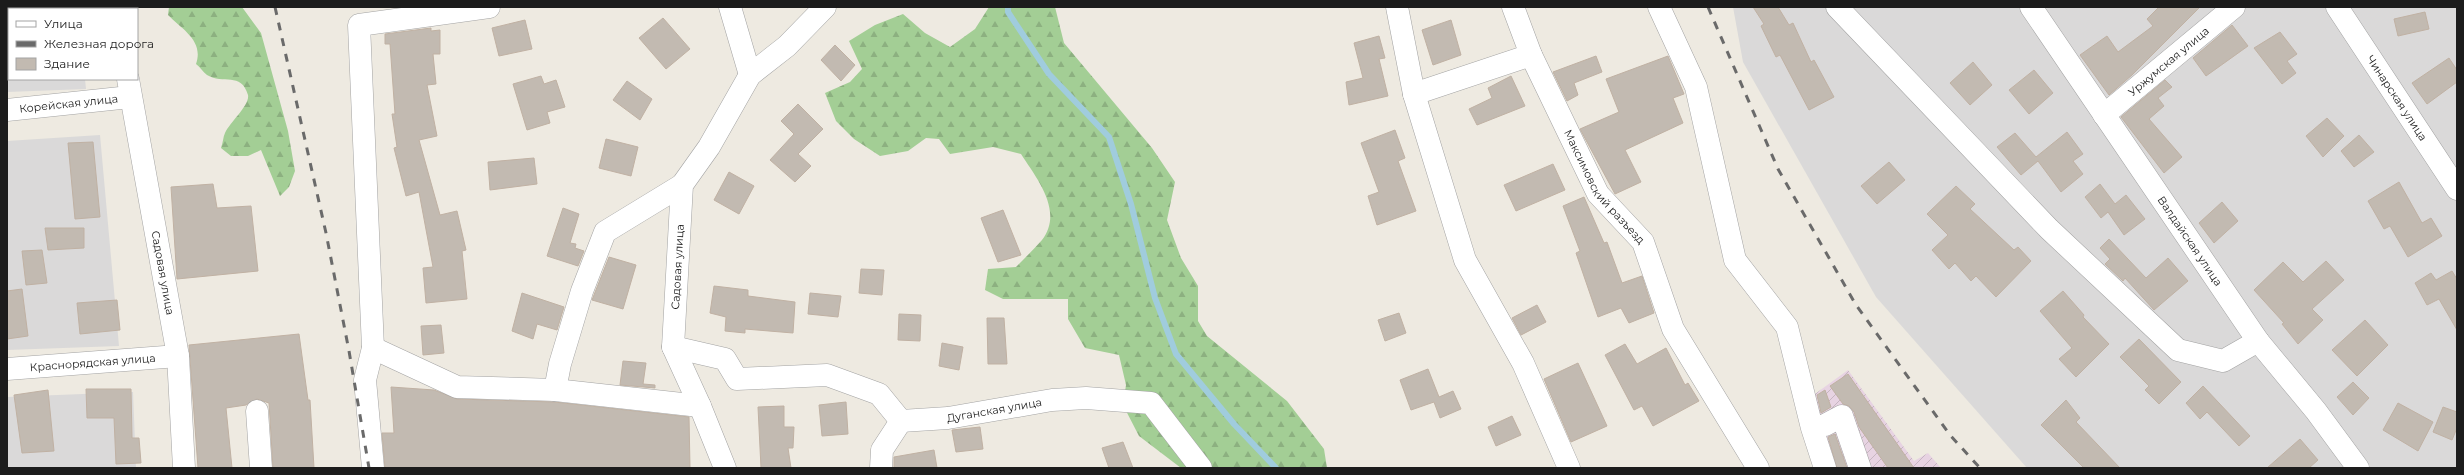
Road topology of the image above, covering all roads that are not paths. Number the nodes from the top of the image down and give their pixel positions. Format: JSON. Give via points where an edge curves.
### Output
{"nodes":[{"id":1,"x":489,"y":7,"type":"edge"},
{"id":2,"x":730,"y":7,"type":"edge"},
{"id":3,"x":825,"y":7,"type":"edge"},
{"id":4,"x":1397,"y":7,"type":"edge"},
{"id":5,"x":1513,"y":7,"type":"edge"},
{"id":6,"x":1837,"y":7,"type":"edge"},
{"id":7,"x":2032,"y":7,"type":"edge"},
{"id":8,"x":2234,"y":7,"type":"edge"},
{"id":9,"x":2337,"y":7,"type":"edge"},
{"id":10,"x":1657,"y":8,"type":"edge"},
{"id":11,"x":1531,"y":55,"type":"junction"},
{"id":12,"x":750,"y":75,"type":"junction"},
{"id":13,"x":129,"y":88,"type":"edge"},
{"id":14,"x":1414,"y":94,"type":"junction"},
{"id":15,"x":7,"y":110,"type":"edge"},
{"id":16,"x":2104,"y":115,"type":"junction"},
{"id":17,"x":682,"y":185,"type":"junction"},
{"id":18,"x":2457,"y":190,"type":"edge"},
{"id":19,"x":2258,"y":341,"type":"junction"},
{"id":20,"x":673,"y":347,"type":"junction"},
{"id":21,"x":373,"y":348,"type":"junction"},
{"id":22,"x":178,"y":356,"type":"junction"},
{"id":23,"x":7,"y":369,"type":"edge"},
{"id":24,"x":555,"y":390,"type":"junction"},
{"id":25,"x":700,"y":406,"type":"junction"},
{"id":26,"x":257,"y":411,"type":"dead end"},
{"id":27,"x":901,"y":421,"type":"junction"},
{"id":28,"x":1825,"y":425,"type":"dead end"},
{"id":29,"x":184,"y":468,"type":"edge"},
{"id":30,"x":262,"y":468,"type":"edge"},
{"id":31,"x":373,"y":468,"type":"edge"},
{"id":32,"x":725,"y":468,"type":"edge"},
{"id":33,"x":882,"y":468,"type":"edge"},
{"id":34,"x":1201,"y":468,"type":"edge"},
{"id":35,"x":1569,"y":468,"type":"edge"},
{"id":36,"x":1758,"y":468,"type":"edge"},
{"id":37,"x":1825,"y":468,"type":"edge"},
{"id":38,"x":1860,"y":468,"type":"edge"},
{"id":39,"x":2358,"y":468,"type":"edge"}],
"edges":[{"from":1,"to":21,"type":"street","via":[[359,25]]},
{"from":2,"to":12,"type":"street"},
{"from":3,"to":12,"type":"street","via":[[787,46]]},
{"from":4,"to":14,"type":"street"},
{"from":5,"to":11,"type":"street","name":"Максимовский разъезд"},
{"from":6,"to":19,"type":"street","via":[[2049,229],[2178,350],[2223,361]]},
{"from":7,"to":16,"type":"street","name":"Валдайская улица"},
{"from":8,"to":16,"type":"street","name":"Уржумская улица"},
{"from":9,"to":18,"type":"street","name":"Чинарская улица"},
{"from":10,"to":37,"type":"street","via":[[1696,86],[1735,260],[1787,327],[1812,428]]},
{"from":11,"to":14,"type":"street"},
{"from":11,"to":36,"type":"street","name":"Максимовский разъезд","via":[[1598,194],[1642,242],[1673,329]]},
{"from":12,"to":17,"type":"street","via":[[709,147]]},
{"from":13,"to":15,"type":"street","name":"Корейская улица"},
{"from":13,"to":22,"type":"street","name":"Садовая улица"},
{"from":14,"to":35,"type":"street","via":[[1465,260],[1523,363]]},
{"from":16,"to":19,"type":"street","name":"Валдайская улица"},
{"from":17,"to":20,"type":"street","name":"Садовая улица"},
{"from":17,"to":24,"type":"street","via":[[605,232],[582,291],[560,364]]},
{"from":19,"to":39,"type":"street","name":"Валдайская улица","via":[[2316,411]]},
{"from":20,"to":25,"type":"street","name":"Садовая улица"},
{"from":20,"to":27,"type":"street","via":[[725,360],[736,379],[827,375],[879,394]]},
{"from":21,"to":24,"type":"street","via":[[458,387]]},
{"from":21,"to":31,"type":"street","via":[[364,380]]},
{"from":22,"to":23,"type":"street","name":"Краснорядская улица"},
{"from":22,"to":29,"type":"street","name":"Садовая улица"},
{"from":24,"to":25,"type":"street"},
{"from":25,"to":32,"type":"street","name":"Садовая улица"},
{"from":26,"to":30,"type":"street"},
{"from":27,"to":33,"type":"street","via":[[882,450]]},
{"from":27,"to":34,"type":"street","name":"Дуганская улица","via":[[948,418],[1027,403],[1086,398],[1151,403]]},
{"from":28,"to":38,"type":"street","via":[[1842,416]]}]}
